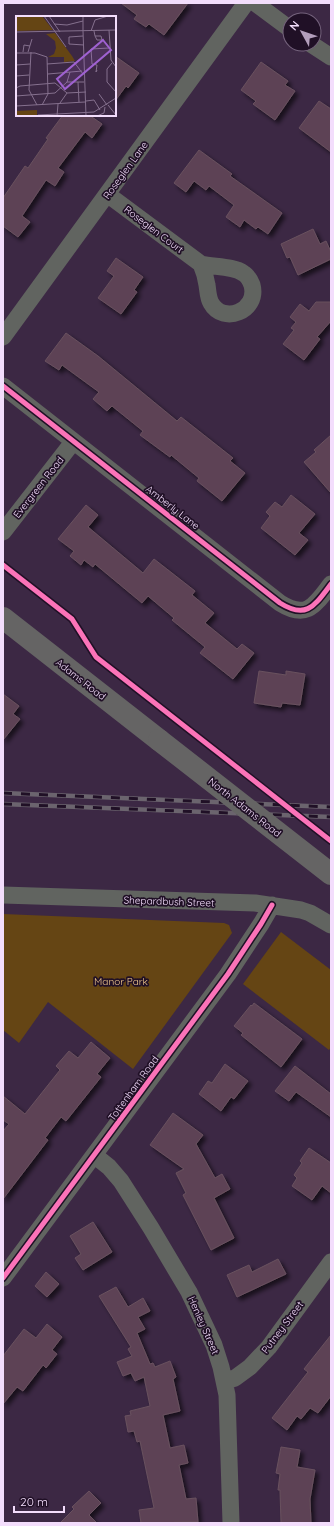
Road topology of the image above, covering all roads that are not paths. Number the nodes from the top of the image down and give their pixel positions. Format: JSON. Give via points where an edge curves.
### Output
{"nodes":[{"id":1,"x":246,"y":3,"type":"edge"},
{"id":2,"x":255,"y":3,"type":"edge"},
{"id":3,"x":282,"y":23,"type":"edge"},
{"id":4,"x":322,"y":51,"type":"edge"},
{"id":5,"x":331,"y":57,"type":"edge"},
{"id":6,"x":107,"y":194,"type":"junction"},
{"id":7,"x":201,"y":264,"type":"dead end"},
{"id":8,"x":3,"y":337,"type":"edge"},
{"id":9,"x":3,"y":386,"type":"edge"},
{"id":10,"x":73,"y":442,"type":"junction"},
{"id":11,"x":3,"y":532,"type":"edge"},
{"id":12,"x":331,"y":584,"type":"edge"},
{"id":13,"x":3,"y":618,"type":"edge"},
{"id":14,"x":160,"y":740,"type":"joint"},
{"id":15,"x":331,"y":874,"type":"edge"},
{"id":16,"x":3,"y":895,"type":"edge"},
{"id":17,"x":272,"y":905,"type":"junction"},
{"id":18,"x":331,"y":925,"type":"edge"},
{"id":19,"x":94,"y":1156,"type":"junction"},
{"id":20,"x":331,"y":1262,"type":"edge"},
{"id":21,"x":3,"y":1278,"type":"edge"},
{"id":22,"x":225,"y":1381,"type":"junction"},
{"id":23,"x":231,"y":1523,"type":"edge"}],
"edges":[{"from":1,"to":6,"type":"street","name":"Roseglen Lane"},
{"from":2,"to":3,"type":"street"},
{"from":4,"to":5,"type":"street"},
{"from":6,"to":7,"type":"street","name":"Roseglen Court"},
{"from":6,"to":8,"type":"street","name":"Roseglen Lane"},
{"from":9,"to":10,"type":"street","name":"Amberly Lane"},
{"from":10,"to":11,"type":"street","name":"Evergreen Road"},
{"from":10,"to":12,"type":"street","name":"Amberly Lane","via":[[288,608],[299,611],[309,609]]},
{"from":13,"to":14,"type":"main road","name":"Adams Road"},
{"from":14,"to":15,"type":"main road","name":"North Adams Road","bridge":true},
{"from":16,"to":17,"type":"street","name":"Shepardbush Street"},
{"from":17,"to":18,"type":"street","name":"Shepardbush Street","via":[[310,913]]},
{"from":17,"to":19,"type":"street","name":"Tottenham Road","via":[[228,974]]},
{"from":19,"to":21,"type":"street","name":"Tottenham Road"},
{"from":19,"to":22,"type":"street","name":"Henley Street","via":[[109,1167],[121,1181],[189,1292],[214,1345]]},
{"from":20,"to":22,"type":"street","name":"Putney Street","via":[[268,1347],[250,1367],[235,1378]]},
{"from":22,"to":23,"type":"street","name":"Henley Street"}]}
